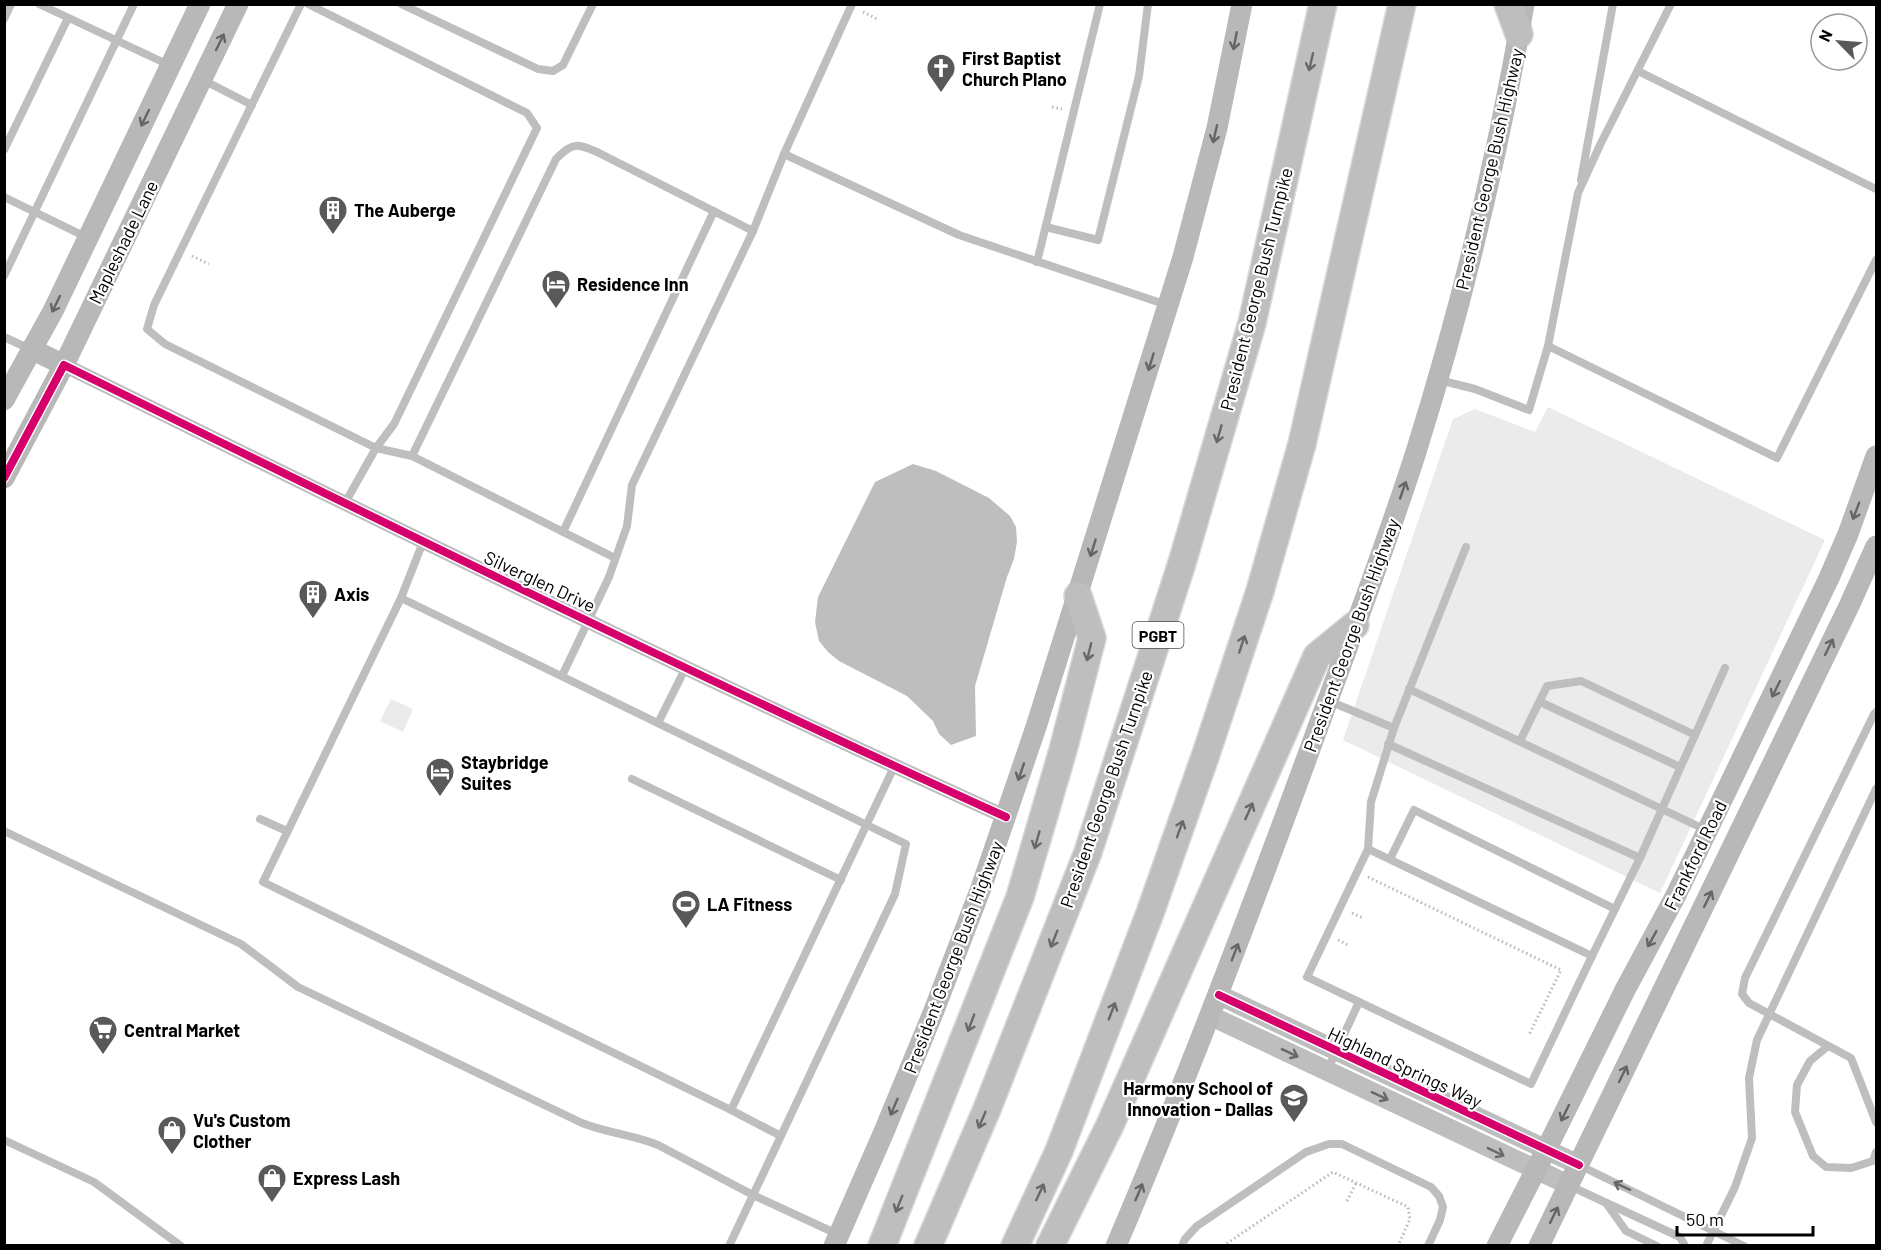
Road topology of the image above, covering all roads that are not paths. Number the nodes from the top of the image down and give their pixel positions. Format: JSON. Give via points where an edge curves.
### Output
{"nodes":[{"id":1,"x":11,"y":4,"type":"edge"},
{"id":2,"x":39,"y":4,"type":"edge"},
{"id":3,"x":134,"y":4,"type":"edge"},
{"id":4,"x":200,"y":4,"type":"edge"},
{"id":5,"x":238,"y":4,"type":"edge"},
{"id":6,"x":301,"y":4,"type":"edge"},
{"id":7,"x":308,"y":4,"type":"edge"},
{"id":8,"x":401,"y":4,"type":"edge"},
{"id":9,"x":593,"y":4,"type":"edge"},
{"id":10,"x":852,"y":4,"type":"edge"},
{"id":11,"x":1100,"y":4,"type":"edge"},
{"id":12,"x":1148,"y":4,"type":"edge"},
{"id":13,"x":1242,"y":4,"type":"edge"},
{"id":14,"x":1323,"y":4,"type":"edge"},
{"id":15,"x":1402,"y":4,"type":"edge"},
{"id":16,"x":1508,"y":4,"type":"edge"},
{"id":17,"x":1524,"y":4,"type":"edge"},
{"id":18,"x":1613,"y":4,"type":"edge"},
{"id":19,"x":1671,"y":4,"type":"edge"},
{"id":20,"x":68,"y":18,"type":"junction"},
{"id":21,"x":4,"y":19,"type":"edge"},
{"id":22,"x":1519,"y":34,"type":"junction"},
{"id":23,"x":117,"y":41,"type":"junction"},
{"id":24,"x":171,"y":66,"type":"junction"},
{"id":25,"x":1638,"y":71,"type":"junction"},
{"id":26,"x":202,"y":80,"type":"junction"},
{"id":27,"x":252,"y":105,"type":"junction"},
{"id":28,"x":4,"y":150,"type":"edge"},
{"id":29,"x":784,"y":154,"type":"junction"},
{"id":30,"x":1876,"y":189,"type":"edge"},
{"id":31,"x":1578,"y":193,"type":"junction"},
{"id":32,"x":4,"y":197,"type":"edge"},
{"id":33,"x":714,"y":211,"type":"junction"},
{"id":34,"x":35,"y":212,"type":"junction"},
{"id":35,"x":1046,"y":227,"type":"junction"},
{"id":36,"x":753,"y":231,"type":"junction"},
{"id":37,"x":88,"y":238,"type":"junction"},
{"id":38,"x":1876,"y":260,"type":"edge"},
{"id":39,"x":1037,"y":262,"type":"junction"},
{"id":40,"x":4,"y":276,"type":"edge"},
{"id":41,"x":1169,"y":306,"type":"junction"},
{"id":42,"x":4,"y":337,"type":"edge"},
{"id":43,"x":1548,"y":346,"type":"junction"},
{"id":44,"x":31,"y":349,"type":"junction"},
{"id":45,"x":64,"y":365,"type":"junction"},
{"id":46,"x":1437,"y":379,"type":"junction"},
{"id":47,"x":4,"y":400,"type":"edge"},
{"id":48,"x":376,"y":448,"type":"junction"},
{"id":49,"x":412,"y":456,"type":"junction"},
{"id":50,"x":1876,"y":456,"type":"edge"},
{"id":51,"x":4,"y":478,"type":"edge"},
{"id":52,"x":345,"y":503,"type":"junction"},
{"id":53,"x":563,"y":532,"type":"junction"},
{"id":54,"x":423,"y":542,"type":"junction"},
{"id":55,"x":1876,"y":546,"type":"edge"},
{"id":56,"x":1466,"y":548,"type":"dead end"},
{"id":57,"x":615,"y":558,"type":"junction"},
{"id":58,"x":1078,"y":596,"type":"junction"},
{"id":59,"x":401,"y":598,"type":"junction"},
{"id":60,"x":587,"y":620,"type":"junction"},
{"id":61,"x":1355,"y":625,"type":"junction"},
{"id":62,"x":686,"y":668,"type":"junction"},
{"id":63,"x":1725,"y":668,"type":"dead end"},
{"id":64,"x":562,"y":676,"type":"junction"},
{"id":65,"x":1409,"y":689,"type":"junction"},
{"id":66,"x":1328,"y":700,"type":"junction"},
{"id":67,"x":1540,"y":702,"type":"junction"},
{"id":68,"x":1876,"y":712,"type":"edge"},
{"id":69,"x":658,"y":723,"type":"junction"},
{"id":70,"x":1394,"y":728,"type":"junction"},
{"id":71,"x":1695,"y":735,"type":"junction"},
{"id":72,"x":1520,"y":741,"type":"junction"},
{"id":73,"x":1388,"y":744,"type":"junction"},
{"id":74,"x":894,"y":767,"type":"junction"},
{"id":75,"x":1680,"y":767,"type":"junction"},
{"id":76,"x":632,"y":779,"type":"dead end"},
{"id":77,"x":1876,"y":789,"type":"edge"},
{"id":78,"x":1662,"y":809,"type":"junction"},
{"id":79,"x":1006,"y":817,"type":"junction"},
{"id":80,"x":260,"y":819,"type":"dead end"},
{"id":81,"x":867,"y":825,"type":"junction"},
{"id":82,"x":4,"y":831,"type":"edge"},
{"id":83,"x":287,"y":831,"type":"junction"},
{"id":84,"x":1707,"y":831,"type":"junction"},
{"id":85,"x":1368,"y":849,"type":"junction"},
{"id":86,"x":1640,"y":858,"type":"junction"},
{"id":87,"x":1390,"y":859,"type":"junction"},
{"id":88,"x":841,"y":880,"type":"junction"},
{"id":89,"x":1615,"y":909,"type":"junction"},
{"id":90,"x":1592,"y":956,"type":"junction"},
{"id":91,"x":1219,"y":995,"type":"junction"},
{"id":92,"x":1359,"y":1002,"type":"junction"},
{"id":93,"x":1770,"y":1014,"type":"junction"},
{"id":94,"x":1211,"y":1016,"type":"junction"},
{"id":95,"x":1828,"y":1046,"type":"junction"},
{"id":96,"x":1336,"y":1051,"type":"junction"},
{"id":97,"x":1327,"y":1071,"type":"junction"},
{"id":98,"x":731,"y":1110,"type":"junction"},
{"id":99,"x":1876,"y":1122,"type":"edge"},
{"id":100,"x":781,"y":1136,"type":"junction"},
{"id":101,"x":4,"y":1140,"type":"edge"},
{"id":102,"x":1546,"y":1150,"type":"junction"},
{"id":103,"x":1876,"y":1152,"type":"edge"},
{"id":104,"x":1579,"y":1165,"type":"junction"},
{"id":105,"x":1536,"y":1170,"type":"junction"},
{"id":106,"x":1569,"y":1185,"type":"junction"},
{"id":107,"x":753,"y":1195,"type":"junction"},
{"id":108,"x":1606,"y":1202,"type":"junction"},
{"id":109,"x":1713,"y":1230,"type":"junction"},
{"id":110,"x":836,"y":1240,"type":"edge"},
{"id":111,"x":181,"y":1245,"type":"edge"},
{"id":112,"x":729,"y":1245,"type":"edge"},
{"id":113,"x":882,"y":1245,"type":"edge"},
{"id":114,"x":928,"y":1245,"type":"edge"},
{"id":115,"x":1015,"y":1245,"type":"edge"},
{"id":116,"x":1050,"y":1245,"type":"edge"},
{"id":117,"x":1116,"y":1245,"type":"edge"},
{"id":118,"x":1182,"y":1245,"type":"edge"},
{"id":119,"x":1428,"y":1245,"type":"edge"},
{"id":120,"x":1497,"y":1245,"type":"edge"},
{"id":121,"x":1539,"y":1245,"type":"edge"},
{"id":122,"x":1657,"y":1245,"type":"edge"},
{"id":123,"x":1685,"y":1245,"type":"edge"},
{"id":124,"x":1706,"y":1245,"type":"edge"},
{"id":125,"x":1744,"y":1245,"type":"edge"}],
"edges":[{"from":1,"to":21,"type":"lane"},
{"from":2,"to":20,"type":"lane"},
{"from":3,"to":23,"type":"lane"},
{"from":4,"to":24,"type":"main road","name":"Mapleshade Lane"},
{"from":26,"to":5,"type":"main road","name":"Mapleshade Lane","one_way":true},
{"from":6,"to":27,"type":"lane"},
{"from":7,"to":48,"type":"lane","via":[[527,113],[537,128],[394,424]]},
{"from":8,"to":9,"type":"lane","via":[[538,69],[554,71],[563,65]]},
{"from":10,"to":29,"type":"lane"},
{"from":11,"to":35,"type":"lane"},
{"from":12,"to":35,"type":"lane","via":[[1138,76],[1098,240]]},
{"from":13,"to":41,"type":"main road","name":"President George Bush Highway","one_way":true,"via":[[1204,180]]},
{"from":14,"to":114,"type":"highway","name":"President George Bush Turnpike","number":"PGBT","one_way":true,"via":[[1252,323],[1174,585],[1089,852],[987,1109]]},
{"from":115,"to":15,"type":"highway","one_way":true,"via":[[1059,1151],[1150,914],[1260,591],[1302,444]]},
{"from":16,"to":22,"type":"highway"},
{"from":17,"to":22,"type":"main road","name":"President George Bush Highway"},
{"from":18,"to":31,"type":"lane"},
{"from":19,"to":25,"type":"lane"},
{"from":20,"to":23,"type":"lane"},
{"from":20,"to":28,"type":"lane"},
{"from":22,"to":46,"type":"main road","name":"President George Bush Highway","via":[[1486,197]]},
{"from":23,"to":24,"type":"lane"},
{"from":23,"to":34,"type":"lane"},
{"from":24,"to":26,"type":"main road"},
{"from":24,"to":37,"type":"main road","name":"Mapleshade Lane","one_way":true},
{"from":25,"to":30,"type":"lane"},
{"from":25,"to":31,"type":"lane"},
{"from":26,"to":27,"type":"lane"},
{"from":26,"to":45,"type":"main road","name":"Mapleshade Lane"},
{"from":27,"to":48,"type":"lane","via":[[154,305],[147,329],[165,344]]},
{"from":29,"to":36,"type":"lane"},
{"from":29,"to":39,"type":"lane","via":[[959,235]]},
{"from":31,"to":43,"type":"lane"},
{"from":32,"to":34,"type":"lane"},
{"from":33,"to":36,"type":"lane"},
{"from":33,"to":49,"type":"lane","via":[[581,145],[569,147],[556,159]]},
{"from":33,"to":53,"type":"lane"},
{"from":34,"to":37,"type":"lane"},
{"from":34,"to":40,"type":"lane"},
{"from":35,"to":39,"type":"lane"},
{"from":36,"to":57,"type":"lane","via":[[632,485],[627,526]]},
{"from":37,"to":44,"type":"main road","name":"Mapleshade Lane","one_way":true},
{"from":38,"to":43,"type":"lane","via":[[1777,458]]},
{"from":39,"to":41,"type":"lane"},
{"from":41,"to":58,"type":"main road","name":"President George Bush Highway","one_way":true},
{"from":42,"to":44,"type":"lane"},
{"from":43,"to":46,"type":"lane","via":[[1529,410]]},
{"from":44,"to":45,"type":"main road"},
{"from":44,"to":47,"type":"main road","name":"Mapleshade Lane"},
{"from":45,"to":51,"type":"main road","name":"Mapleshade Lane"},
{"from":45,"to":52,"type":"street","name":"Silverglen Drive"},
{"from":61,"to":46,"type":"main road","name":"President George Bush Highway","one_way":true,"via":[[1412,464]]},
{"from":48,"to":49,"type":"lane"},
{"from":48,"to":52,"type":"lane"},
{"from":49,"to":53,"type":"lane"},
{"from":50,"to":84,"type":"main road","name":"Frankford Road","one_way":true,"via":[[1829,578]]},
{"from":52,"to":54,"type":"street","name":"Silverglen Drive"},
{"from":53,"to":57,"type":"lane"},
{"from":54,"to":59,"type":"lane"},
{"from":54,"to":60,"type":"street","name":"Silverglen Drive"},
{"from":104,"to":55,"type":"main road","name":"Frankford Road","one_way":true},
{"from":56,"to":65,"type":"lane"},
{"from":57,"to":60,"type":"lane"},
{"from":58,"to":79,"type":"main road","name":"President George Bush Highway","one_way":true},
{"from":58,"to":113,"type":"highway","one_way":true,"via":[[1092,638],[1020,897]]},
{"from":59,"to":64,"type":"lane"},
{"from":59,"to":83,"type":"lane"},
{"from":60,"to":62,"type":"street","name":"Silverglen Drive"},
{"from":60,"to":64,"type":"lane"},
{"from":61,"to":66,"type":"main road","name":"President George Bush Highway"},
{"from":116,"to":61,"type":"highway","one_way":true,"via":[[1110,1125],[1317,656]]},
{"from":62,"to":69,"type":"lane"},
{"from":62,"to":74,"type":"street","name":"Silverglen Drive"},
{"from":63,"to":71,"type":"lane"},
{"from":64,"to":69,"type":"lane"},
{"from":65,"to":70,"type":"lane"},
{"from":65,"to":72,"type":"lane"},
{"from":66,"to":70,"type":"lane"},
{"from":91,"to":66,"type":"main road","name":"President George Bush Highway","one_way":true},
{"from":67,"to":71,"type":"lane","via":[[1547,686],[1581,681]]},
{"from":67,"to":72,"type":"lane"},
{"from":67,"to":75,"type":"lane"},
{"from":68,"to":93,"type":"lane","via":[[1745,978],[1742,994],[1749,1003]]},
{"from":69,"to":81,"type":"lane"},
{"from":70,"to":73,"type":"lane"},
{"from":71,"to":75,"type":"lane"},
{"from":72,"to":78,"type":"lane"},
{"from":73,"to":85,"type":"lane","via":[[1371,802]]},
{"from":73,"to":86,"type":"lane"},
{"from":74,"to":79,"type":"street","name":"Silverglen Drive"},
{"from":74,"to":81,"type":"lane"},
{"from":75,"to":78,"type":"lane"},
{"from":76,"to":88,"type":"lane"},
{"from":77,"to":93,"type":"lane"},
{"from":78,"to":84,"type":"lane"},
{"from":78,"to":86,"type":"lane"},
{"from":79,"to":110,"type":"main road","name":"President George Bush Highway","one_way":true,"via":[[933,1013]]},
{"from":80,"to":83,"type":"lane"},
{"from":81,"to":88,"type":"lane"},
{"from":81,"to":100,"type":"lane","via":[[906,844],[895,894]]},
{"from":82,"to":107,"type":"lane","via":[[241,944],[298,987],[582,1123],[658,1145]]},
{"from":83,"to":98,"type":"lane","via":[[263,882]]},
{"from":84,"to":102,"type":"main road","name":"Frankford Road","one_way":true},
{"from":85,"to":87,"type":"lane"},
{"from":85,"to":92,"type":"lane","via":[[1307,977]]},
{"from":86,"to":89,"type":"lane"},
{"from":87,"to":89,"type":"lane","via":[[1414,810]]},
{"from":87,"to":90,"type":"lane"},
{"from":88,"to":98,"type":"lane"},
{"from":89,"to":90,"type":"lane"},
{"from":90,"to":92,"type":"lane","via":[[1531,1084]]},
{"from":91,"to":94,"type":"main road","name":"President George Bush Highway"},
{"from":91,"to":96,"type":"street","name":"Highland Springs Way"},
{"from":92,"to":96,"type":"lane"},
{"from":93,"to":95,"type":"lane"},
{"from":93,"to":109,"type":"lane","via":[[1757,1040],[1749,1078],[1752,1138],[1736,1187]]},
{"from":94,"to":97,"type":"street","name":"Highland Springs Way","one_way":true},
{"from":117,"to":94,"type":"main road","name":"President George Bush Highway","one_way":true},
{"from":95,"to":99,"type":"lane","via":[[1851,1058]]},
{"from":95,"to":103,"type":"lane","via":[[1810,1061],[1797,1085],[1795,1112],[1813,1156],[1826,1167],[1851,1168],[1873,1161]]},
{"from":96,"to":97,"type":"lane"},
{"from":96,"to":102,"type":"street","name":"Highland Springs Way"},
{"from":97,"to":105,"type":"street","name":"Highland Springs Way","one_way":true},
{"from":98,"to":100,"type":"lane"},
{"from":100,"to":107,"type":"lane"},
{"from":101,"to":111,"type":"lane","via":[[94,1182]]},
{"from":102,"to":104,"type":"street","name":"Highland Springs Way"},
{"from":102,"to":105,"type":"main road","name":"Frankford Road"},
{"from":104,"to":106,"type":"main road","name":"Frankford Road"},
{"from":109,"to":104,"type":"lane","one_way":true},
{"from":105,"to":106,"type":"street","name":"Highland Springs Way"},
{"from":105,"to":120,"type":"main road","name":"Frankford Road"},
{"from":106,"to":108,"type":"lane"},
{"from":121,"to":106,"type":"main road","name":"Frankford Road","one_way":true},
{"from":107,"to":110,"type":"lane"},
{"from":107,"to":112,"type":"lane"},
{"from":108,"to":122,"type":"lane","via":[[1626,1231]]},
{"from":108,"to":123,"type":"lane","via":[[1680,1237]]},
{"from":109,"to":124,"type":"lane"},
{"from":109,"to":125,"type":"lane"},
{"from":118,"to":119,"type":"lane","via":[[1197,1226],[1306,1152],[1336,1143],[1350,1146],[1436,1191],[1442,1201],[1442,1214]]}]}
